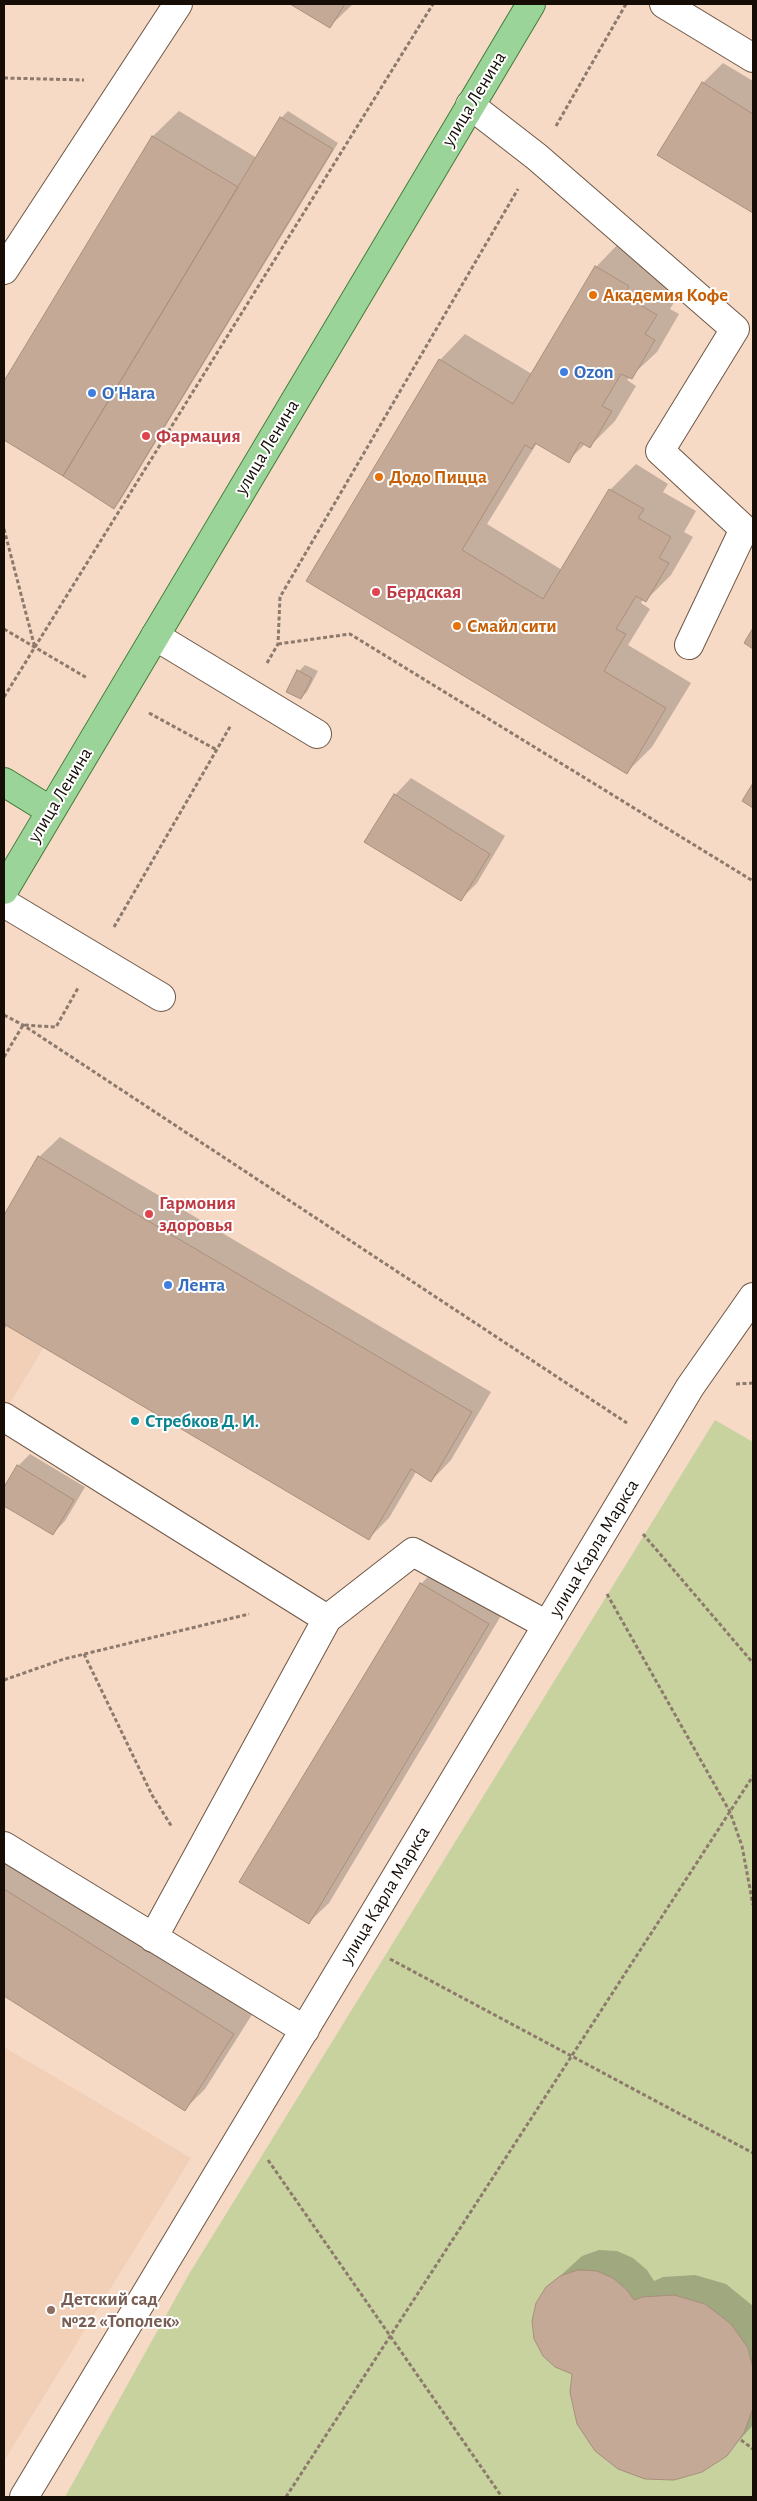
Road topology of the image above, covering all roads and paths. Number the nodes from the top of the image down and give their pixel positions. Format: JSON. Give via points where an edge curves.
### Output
{"nodes":[{"id":1,"x":178,"y":4,"type":"edge"},
{"id":2,"x":433,"y":4,"type":"edge"},
{"id":3,"x":530,"y":4,"type":"edge"},
{"id":4,"x":626,"y":4,"type":"edge"},
{"id":5,"x":664,"y":4,"type":"edge"},
{"id":6,"x":753,"y":58,"type":"edge"},
{"id":7,"x":4,"y":78,"type":"edge"},
{"id":8,"x":127,"y":81,"type":"junction"},
{"id":9,"x":470,"y":105,"type":"junction"},
{"id":10,"x":537,"y":157,"type":"junction"},
{"id":11,"x":4,"y":270,"type":"edge"},
{"id":12,"x":4,"y":529,"type":"edge"},
{"id":13,"x":4,"y":629,"type":"edge"},
{"id":14,"x":155,"y":636,"type":"junction"},
{"id":15,"x":278,"y":644,"type":"junction"},
{"id":16,"x":689,"y":645,"type":"dead end"},
{"id":17,"x":36,"y":648,"type":"junction"},
{"id":18,"x":250,"y":693,"type":"junction"},
{"id":19,"x":4,"y":697,"type":"edge"},
{"id":20,"x":317,"y":734,"type":"dead end"},
{"id":21,"x":4,"y":782,"type":"edge"},
{"id":22,"x":51,"y":810,"type":"junction"},
{"id":23,"x":753,"y":881,"type":"edge"},
{"id":24,"x":4,"y":890,"type":"edge"},
{"id":25,"x":4,"y":903,"type":"edge"},
{"id":26,"x":95,"y":958,"type":"junction"},
{"id":27,"x":161,"y":997,"type":"dead end"},
{"id":28,"x":4,"y":1015,"type":"edge"},
{"id":29,"x":23,"y":1025,"type":"junction"},
{"id":30,"x":4,"y":1057,"type":"edge"},
{"id":31,"x":753,"y":1297,"type":"edge"},
{"id":32,"x":4,"y":1417,"type":"edge"},
{"id":33,"x":657,"y":1443,"type":"junction"},
{"id":34,"x":621,"y":1502,"type":"junction"},
{"id":35,"x":587,"y":1558,"type":"junction"},
{"id":36,"x":300,"y":1602,"type":"junction"},
{"id":37,"x":327,"y":1619,"type":"junction"},
{"id":38,"x":547,"y":1625,"type":"junction"},
{"id":39,"x":84,"y":1654,"type":"junction"},
{"id":40,"x":753,"y":1663,"type":"edge"},
{"id":41,"x":4,"y":1680,"type":"edge"},
{"id":42,"x":753,"y":1776,"type":"edge"},
{"id":43,"x":730,"y":1812,"type":"junction"},
{"id":44,"x":4,"y":1846,"type":"edge"},
{"id":45,"x":194,"y":1863,"type":"junction"},
{"id":46,"x":753,"y":1905,"type":"edge"},
{"id":47,"x":153,"y":1938,"type":"junction"},
{"id":48,"x":356,"y":1941,"type":"junction"},
{"id":49,"x":305,"y":2030,"type":"junction"},
{"id":50,"x":572,"y":2057,"type":"junction"},
{"id":51,"x":247,"y":2129,"type":"junction"},
{"id":52,"x":753,"y":2153,"type":"edge"},
{"id":53,"x":390,"y":2337,"type":"junction"},
{"id":54,"x":741,"y":2440,"type":"dead end"},
{"id":55,"x":753,"y":2449,"type":"edge"},
{"id":56,"x":24,"y":2497,"type":"edge"},
{"id":57,"x":286,"y":2497,"type":"edge"},
{"id":58,"x":502,"y":2497,"type":"edge"}],
"edges":[{"from":1,"to":8,"type":"street"},
{"from":2,"to":17,"type":"path"},
{"from":3,"to":9,"type":"main road","name":"улица Ленина"},
{"from":4,"to":10,"type":"path"},
{"from":5,"to":6,"type":"street"},
{"from":7,"to":8,"type":"path"},
{"from":8,"to":11,"type":"street"},
{"from":9,"to":10,"type":"street"},
{"from":9,"to":14,"type":"main road","name":"улица Ленина"},
{"from":10,"to":15,"type":"path","via":[[280,597]]},
{"from":10,"to":16,"type":"street","via":[[735,329],[660,451],[744,529]]},
{"from":12,"to":17,"type":"path"},
{"from":13,"to":17,"type":"path"},
{"from":14,"to":18,"type":"street"},
{"from":14,"to":22,"type":"main road","name":"улица Ленина"},
{"from":15,"to":18,"type":"path"},
{"from":15,"to":23,"type":"path","via":[[350,634]]},
{"from":17,"to":19,"type":"path"},
{"from":18,"to":20,"type":"street"},
{"from":18,"to":26,"type":"path"},
{"from":21,"to":22,"type":"main road"},
{"from":22,"to":24,"type":"main road","name":"улица Ленина"},
{"from":25,"to":26,"type":"street"},
{"from":26,"to":27,"type":"street"},
{"from":26,"to":29,"type":"path","via":[[56,1027]]},
{"from":28,"to":29,"type":"path"},
{"from":29,"to":30,"type":"path"},
{"from":29,"to":33,"type":"path"},
{"from":31,"to":33,"type":"street","name":"улица Карла Маркса","via":[[690,1387]]},
{"from":32,"to":36,"type":"street"},
{"from":33,"to":34,"type":"street","name":"улица Карла Маркса"},
{"from":34,"to":35,"type":"street","name":"улица Карла Маркса"},
{"from":34,"to":40,"type":"path","via":[[644,1536]]},
{"from":35,"to":38,"type":"street","name":"улица Карла Маркса"},
{"from":35,"to":43,"type":"path"},
{"from":36,"to":37,"type":"street"},
{"from":36,"to":39,"type":"path"},
{"from":37,"to":38,"type":"street","via":[[413,1552]]},
{"from":37,"to":45,"type":"street"},
{"from":38,"to":48,"type":"street","name":"улица Карла Маркса"},
{"from":39,"to":41,"type":"path"},
{"from":39,"to":45,"type":"path","via":[[152,1795]]},
{"from":42,"to":43,"type":"path"},
{"from":43,"to":46,"type":"path","via":[[742,1846]]},
{"from":43,"to":50,"type":"path"},
{"from":44,"to":47,"type":"street"},
{"from":45,"to":47,"type":"street"},
{"from":47,"to":49,"type":"street"},
{"from":48,"to":49,"type":"street","name":"улица Карла Маркса"},
{"from":48,"to":50,"type":"path"},
{"from":49,"to":51,"type":"street","name":"улица Карла Маркса"},
{"from":50,"to":52,"type":"path"},
{"from":50,"to":53,"type":"path"},
{"from":51,"to":53,"type":"path"},
{"from":51,"to":56,"type":"street","name":"улица Карла Маркса"},
{"from":53,"to":57,"type":"path"},
{"from":53,"to":58,"type":"path"},
{"from":54,"to":55,"type":"path"}]}
